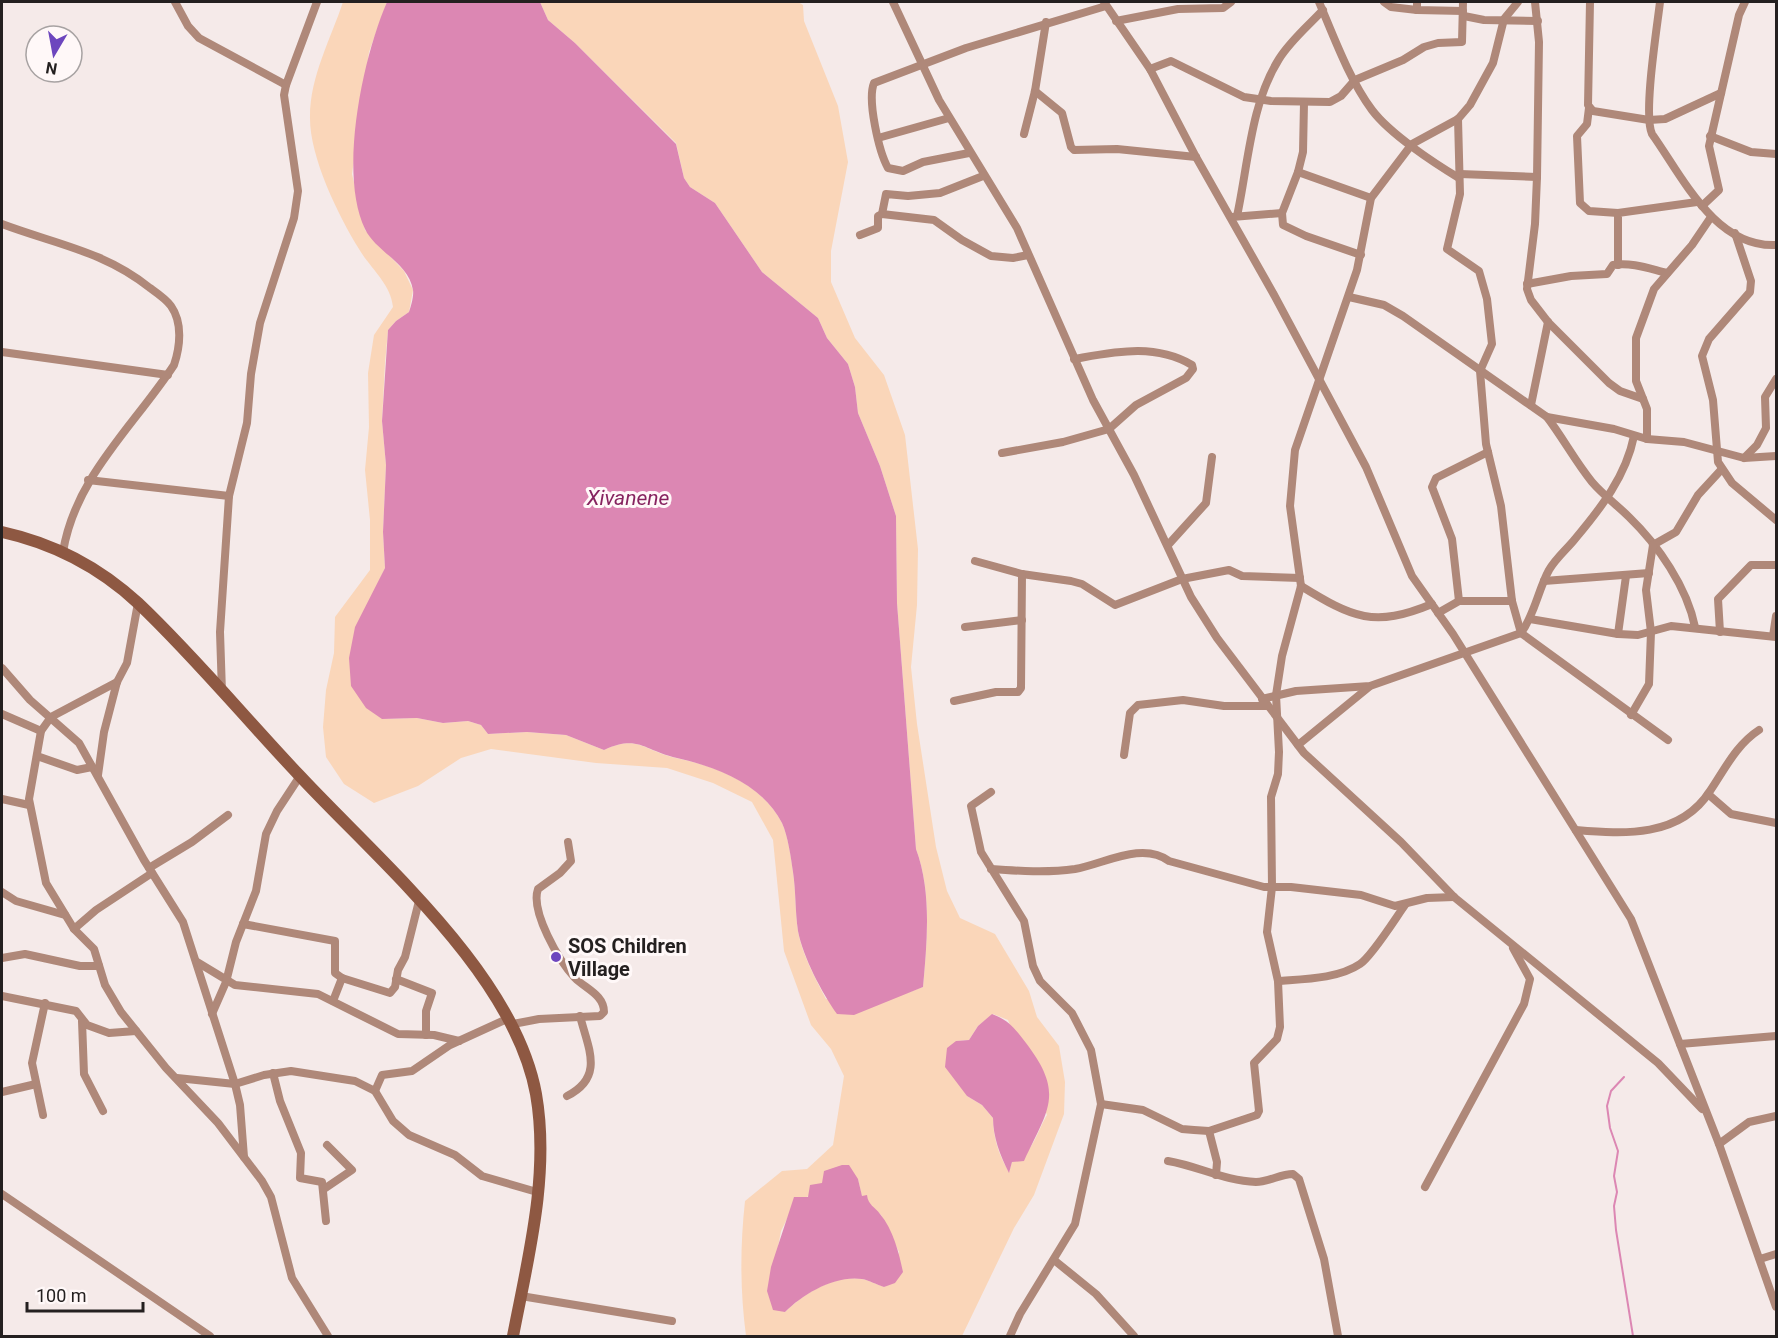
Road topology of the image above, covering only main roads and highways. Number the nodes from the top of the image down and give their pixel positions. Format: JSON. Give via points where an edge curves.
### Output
{"nodes":[{"id":1,"x":2,"y":532,"type":"edge"},
{"id":2,"x":513,"y":1336,"type":"edge"}],
"edges":[{"from":1,"to":2,"type":"main road","via":[[63,552],[109,579],[138,603],[419,901],[484,978],[511,1021],[526,1057],[540,1122],[537,1192]]}]}
